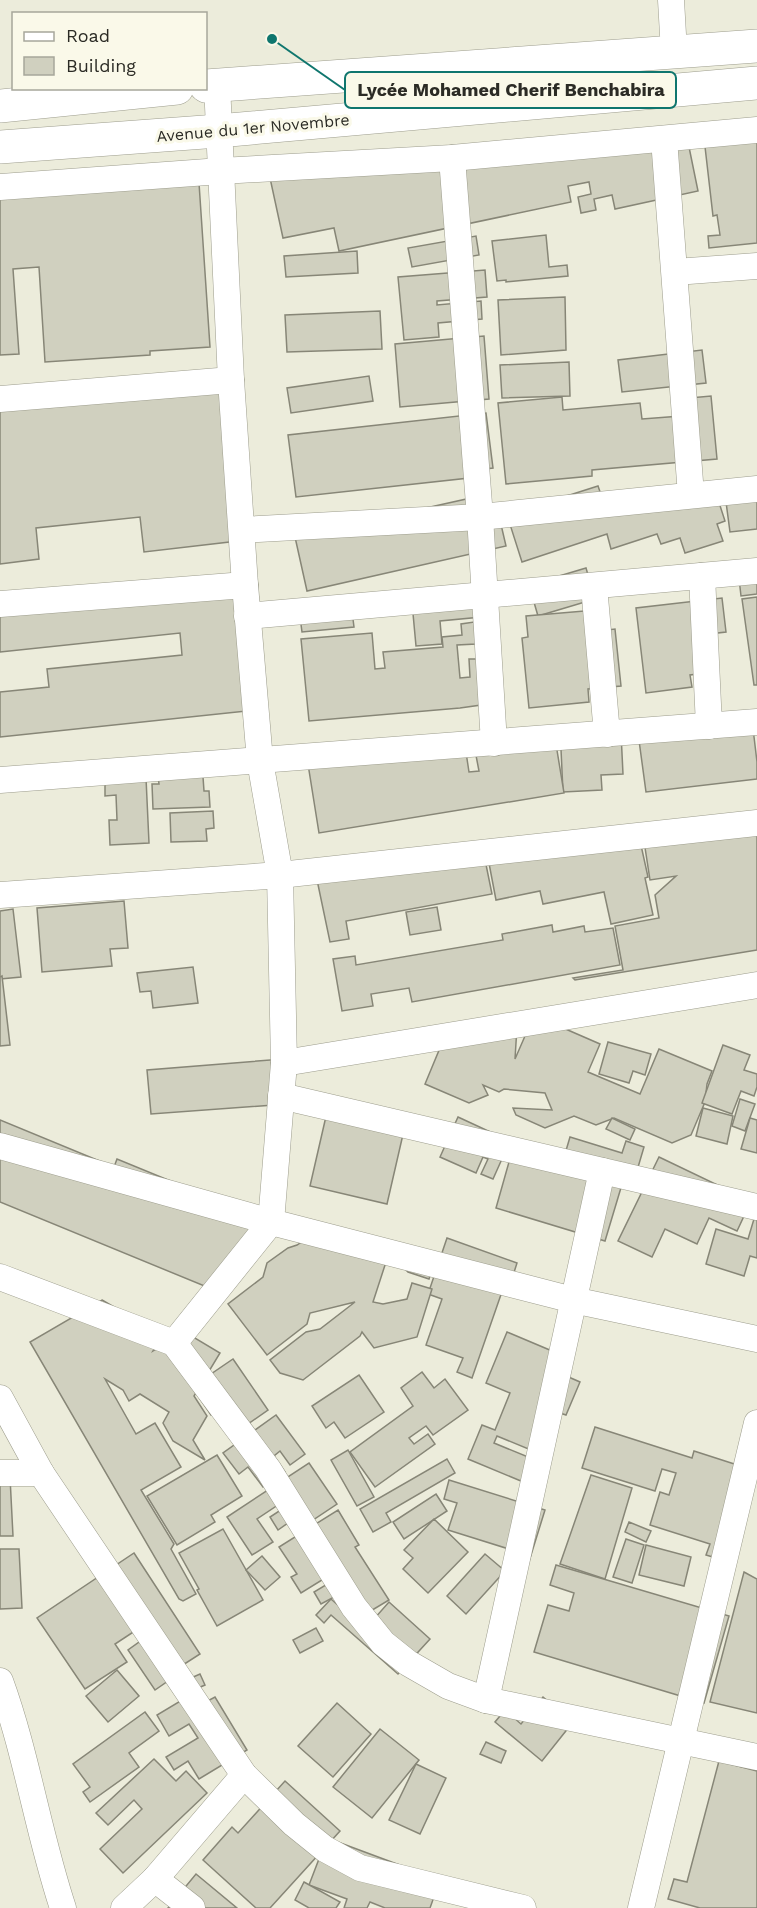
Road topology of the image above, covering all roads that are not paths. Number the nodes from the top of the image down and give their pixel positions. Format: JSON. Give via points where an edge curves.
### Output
{"nodes":[{"id":1,"x":671,"y":0,"type":"edge"},
{"id":2,"x":757,"y":46,"type":"edge"},
{"id":3,"x":674,"y":52,"type":"junction"},
{"id":4,"x":757,"y":83,"type":"edge"},
{"id":5,"x":211,"y":85,"type":"edge"},
{"id":6,"x":157,"y":90,"type":"edge"},
{"id":7,"x":0,"y":106,"type":"edge"},
{"id":8,"x":757,"y":130,"type":"edge"},
{"id":9,"x":218,"y":131,"type":"junction"},
{"id":10,"x":664,"y":139,"type":"junction"},
{"id":11,"x":0,"y":147,"type":"edge"},
{"id":12,"x":452,"y":159,"type":"junction"},
{"id":13,"x":221,"y":171,"type":"junction"},
{"id":14,"x":0,"y":187,"type":"edge"},
{"id":15,"x":757,"y":266,"type":"edge"},
{"id":16,"x":675,"y":272,"type":"junction"},
{"id":17,"x":231,"y":380,"type":"junction"},
{"id":18,"x":0,"y":399,"type":"edge"},
{"id":19,"x":757,"y":489,"type":"edge"},
{"id":20,"x":691,"y":495,"type":"junction"},
{"id":21,"x":480,"y":517,"type":"junction"},
{"id":22,"x":242,"y":530,"type":"junction"},
{"id":23,"x":757,"y":571,"type":"edge"},
{"id":24,"x":702,"y":576,"type":"junction"},
{"id":25,"x":245,"y":585,"type":"junction"},
{"id":26,"x":594,"y":586,"type":"junction"},
{"id":27,"x":485,"y":596,"type":"junction"},
{"id":28,"x":0,"y":604,"type":"edge"},
{"id":29,"x":248,"y":616,"type":"junction"},
{"id":30,"x":757,"y":722,"type":"edge"},
{"id":31,"x":709,"y":726,"type":"junction"},
{"id":32,"x":607,"y":734,"type":"junction"},
{"id":33,"x":494,"y":743,"type":"junction"},
{"id":34,"x":260,"y":761,"type":"junction"},
{"id":35,"x":0,"y":780,"type":"edge"},
{"id":36,"x":757,"y":823,"type":"edge"},
{"id":37,"x":280,"y":875,"type":"junction"},
{"id":38,"x":0,"y":895,"type":"edge"},
{"id":39,"x":757,"y":985,"type":"edge"},
{"id":40,"x":284,"y":1063,"type":"junction"},
{"id":41,"x":281,"y":1096,"type":"junction"},
{"id":42,"x":0,"y":1146,"type":"edge"},
{"id":43,"x":602,"y":1171,"type":"junction"},
{"id":44,"x":757,"y":1207,"type":"edge"},
{"id":45,"x":271,"y":1222,"type":"junction"},
{"id":46,"x":0,"y":1277,"type":"edge"},
{"id":47,"x":573,"y":1300,"type":"junction"},
{"id":48,"x":757,"y":1339,"type":"edge"},
{"id":49,"x":174,"y":1343,"type":"junction"},
{"id":50,"x":0,"y":1398,"type":"edge"},
{"id":51,"x":757,"y":1423,"type":"edge"},
{"id":52,"x":0,"y":1473,"type":"edge"},
{"id":53,"x":41,"y":1473,"type":"junction"},
{"id":54,"x":0,"y":1681,"type":"edge"},
{"id":55,"x":486,"y":1700,"type":"junction"},
{"id":56,"x":682,"y":1741,"type":"junction"},
{"id":57,"x":757,"y":1757,"type":"edge"},
{"id":58,"x":244,"y":1775,"type":"junction"},
{"id":59,"x":155,"y":1879,"type":"junction"},
{"id":60,"x":449,"y":1899,"type":"edge"},
{"id":61,"x":63,"y":1908,"type":"edge"},
{"id":62,"x":124,"y":1908,"type":"edge"},
{"id":63,"x":192,"y":1908,"type":"edge"},
{"id":64,"x":523,"y":1908,"type":"edge"},
{"id":65,"x":641,"y":1908,"type":"edge"}],
"edges":[{"from":1,"to":3,"type":"street"},
{"from":2,"to":3,"type":"main road"},
{"from":3,"to":5,"type":"main road"},
{"from":4,"to":9,"type":"main road","name":"Avenue du 1er Novembre"},
{"from":5,"to":9,"type":"street"},
{"from":6,"to":7,"type":"main road"},
{"from":8,"to":10,"type":"street"},
{"from":9,"to":11,"type":"main road","name":"Avenue du 1er Novembre"},
{"from":9,"to":13,"type":"street"},
{"from":10,"to":12,"type":"street"},
{"from":10,"to":16,"type":"street"},
{"from":12,"to":13,"type":"street"},
{"from":12,"to":21,"type":"street"},
{"from":13,"to":14,"type":"street"},
{"from":13,"to":17,"type":"street"},
{"from":15,"to":16,"type":"street"},
{"from":16,"to":20,"type":"street"},
{"from":17,"to":18,"type":"street"},
{"from":17,"to":22,"type":"street"},
{"from":19,"to":20,"type":"street"},
{"from":20,"to":21,"type":"street"},
{"from":21,"to":22,"type":"street"},
{"from":21,"to":27,"type":"street"},
{"from":22,"to":25,"type":"street"},
{"from":23,"to":24,"type":"street"},
{"from":24,"to":26,"type":"street"},
{"from":24,"to":31,"type":"street"},
{"from":25,"to":28,"type":"street"},
{"from":25,"to":29,"type":"street"},
{"from":26,"to":27,"type":"street"},
{"from":26,"to":32,"type":"street"},
{"from":27,"to":29,"type":"street"},
{"from":27,"to":33,"type":"street"},
{"from":29,"to":34,"type":"street"},
{"from":30,"to":31,"type":"street"},
{"from":31,"to":32,"type":"street"},
{"from":32,"to":33,"type":"street"},
{"from":33,"to":34,"type":"street"},
{"from":34,"to":35,"type":"street"},
{"from":34,"to":37,"type":"street"},
{"from":36,"to":37,"type":"street"},
{"from":37,"to":38,"type":"street"},
{"from":37,"to":40,"type":"street"},
{"from":39,"to":40,"type":"street"},
{"from":40,"to":41,"type":"street"},
{"from":41,"to":43,"type":"street"},
{"from":41,"to":45,"type":"street"},
{"from":42,"to":45,"type":"street"},
{"from":43,"to":44,"type":"street"},
{"from":43,"to":47,"type":"street"},
{"from":45,"to":47,"type":"street"},
{"from":45,"to":49,"type":"street"},
{"from":46,"to":49,"type":"street"},
{"from":47,"to":48,"type":"street"},
{"from":47,"to":55,"type":"street"},
{"from":49,"to":55,"type":"street","via":[[268,1469],[354,1607],[382,1643],[448,1686]]},
{"from":50,"to":53,"type":"street"},
{"from":51,"to":56,"type":"street"},
{"from":52,"to":53,"type":"street"},
{"from":53,"to":58,"type":"street"},
{"from":54,"to":61,"type":"street","via":[[12,1713]]},
{"from":55,"to":56,"type":"street"},
{"from":56,"to":57,"type":"street"},
{"from":56,"to":65,"type":"street"},
{"from":58,"to":59,"type":"street"},
{"from":58,"to":60,"type":"street","via":[[325,1850],[360,1868]]},
{"from":59,"to":62,"type":"street"},
{"from":59,"to":63,"type":"street"},
{"from":60,"to":64,"type":"street"}]}
